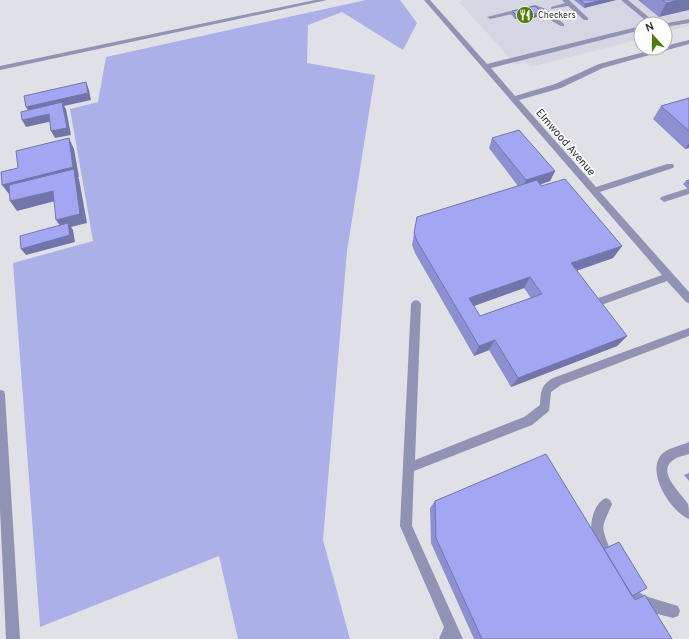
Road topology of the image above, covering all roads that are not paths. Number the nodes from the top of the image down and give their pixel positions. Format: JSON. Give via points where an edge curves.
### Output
{"nodes":[{"id":1,"x":324,"y":0,"type":"edge"},
{"id":2,"x":428,"y":0,"type":"edge"},
{"id":3,"x":624,"y":0,"type":"edge"},
{"id":4,"x":567,"y":2,"type":"edge"},
{"id":5,"x":644,"y":16,"type":"edge"},
{"id":6,"x":490,"y":17,"type":"dead end"},
{"id":7,"x":586,"y":19,"type":"dead end"},
{"id":8,"x":689,"y":21,"type":"edge"},
{"id":9,"x":570,"y":23,"type":"dead end"},
{"id":10,"x":562,"y":25,"type":"dead end"},
{"id":11,"x":673,"y":25,"type":"edge"},
{"id":12,"x":633,"y":30,"type":"edge"},
{"id":13,"x":689,"y":42,"type":"edge"},
{"id":14,"x":486,"y":67,"type":"junction"},
{"id":15,"x":0,"y":68,"type":"edge"},
{"id":16,"x":513,"y":99,"type":"junction"},
{"id":17,"x":670,"y":166,"type":"dead end"},
{"id":18,"x":594,"y":191,"type":"junction"},
{"id":19,"x":689,"y":191,"type":"edge"},
{"id":20,"x":664,"y":199,"type":"dead end"},
{"id":21,"x":669,"y":276,"type":"junction"},
{"id":22,"x":689,"y":299,"type":"edge"},
{"id":23,"x":596,"y":303,"type":"edge"},
{"id":24,"x":416,"y":304,"type":"dead end"},
{"id":25,"x":689,"y":332,"type":"edge"},
{"id":26,"x":0,"y":395,"type":"edge"},
{"id":27,"x":689,"y":448,"type":"edge"},
{"id":28,"x":408,"y":468,"type":"junction"},
{"id":29,"x":606,"y":504,"type":"dead end"},
{"id":30,"x":689,"y":512,"type":"edge"},
{"id":31,"x":604,"y":549,"type":"edge"},
{"id":32,"x":632,"y":594,"type":"edge"},
{"id":33,"x":673,"y":611,"type":"dead end"},
{"id":34,"x":451,"y":635,"type":"edge"},
{"id":35,"x":14,"y":639,"type":"edge"}],
"edges":[{"from":1,"to":15,"type":"street"},
{"from":2,"to":14,"type":"street","name":"Elmwood Avenue"},
{"from":3,"to":5,"type":"street"},
{"from":4,"to":7,"type":"street"},
{"from":4,"to":9,"type":"street","via":[[553,8]]},
{"from":6,"to":10,"type":"street","via":[[535,7],[548,12]]},
{"from":8,"to":11,"type":"street"},
{"from":12,"to":14,"type":"street"},
{"from":13,"to":16,"type":"street","via":[[601,66],[558,86]]},
{"from":14,"to":16,"type":"street","name":"Elmwood Avenue"},
{"from":16,"to":18,"type":"street","name":"Elmwood Avenue"},
{"from":17,"to":18,"type":"street"},
{"from":18,"to":21,"type":"street","name":"Elmwood Avenue"},
{"from":19,"to":20,"type":"street"},
{"from":21,"to":22,"type":"street","name":"Elmwood Avenue"},
{"from":21,"to":23,"type":"street"},
{"from":24,"to":28,"type":"street"},
{"from":25,"to":28,"type":"street","via":[[557,381],[548,386],[545,407],[528,421]]},
{"from":26,"to":35,"type":"street"},
{"from":27,"to":30,"type":"street","via":[[666,458],[661,466],[661,474],[671,494]]},
{"from":28,"to":34,"type":"street","via":[[406,526]]},
{"from":29,"to":31,"type":"street","via":[[597,520],[596,532]]},
{"from":32,"to":33,"type":"street","via":[[641,602]]}]}
